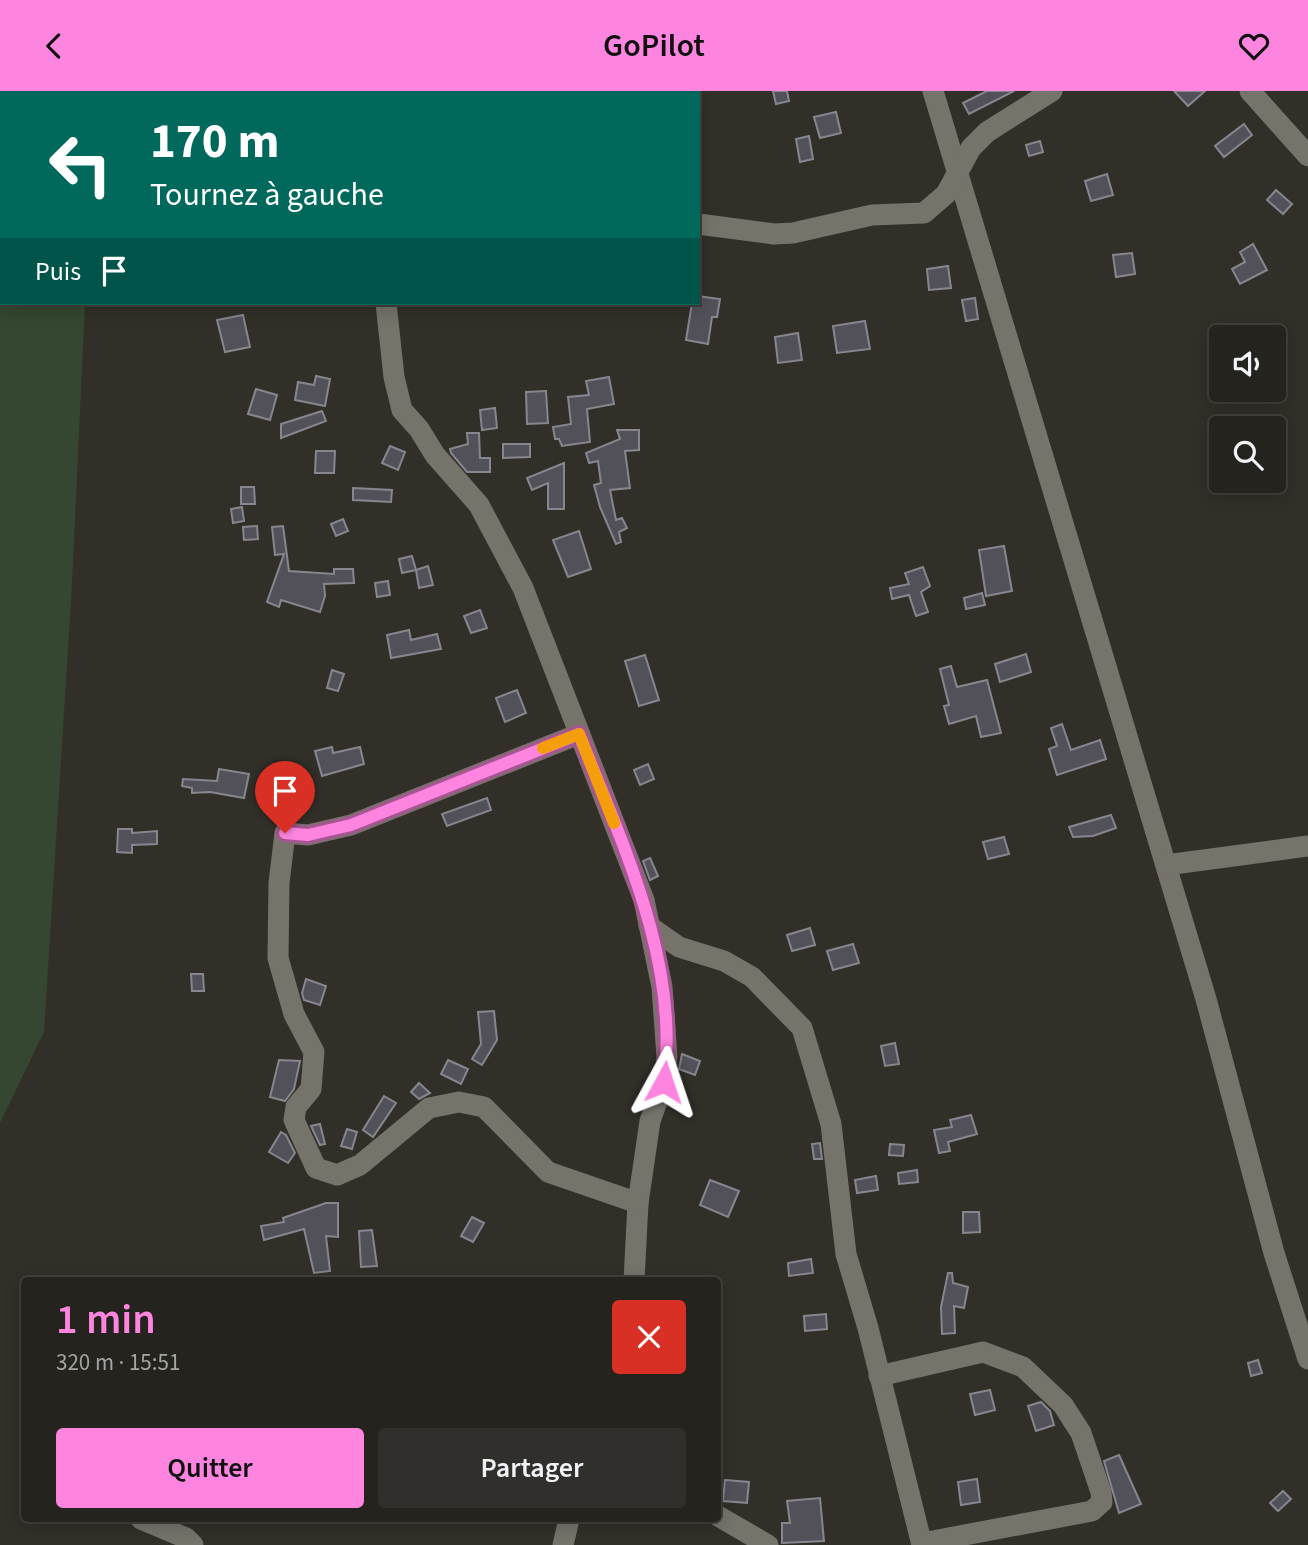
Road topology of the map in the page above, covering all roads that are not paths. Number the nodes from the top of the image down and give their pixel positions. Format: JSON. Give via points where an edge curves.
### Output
{"nodes":[{"id":1,"x":933,"y":91,"type":"edge"},
{"id":2,"x":1052,"y":91,"type":"edge"},
{"id":3,"x":1250,"y":91,"type":"edge"},
{"id":4,"x":1308,"y":156,"type":"edge"},
{"id":5,"x":959,"y":175,"type":"junction"},
{"id":6,"x":700,"y":224,"type":"edge"},
{"id":7,"x":386,"y":305,"type":"edge"},
{"id":8,"x":579,"y":734,"type":"junction"},
{"id":9,"x":1308,"y":846,"type":"edge"},
{"id":10,"x":1166,"y":865,"type":"junction"},
{"id":11,"x":649,"y":926,"type":"junction"},
{"id":12,"x":638,"y":1203,"type":"junction"},
{"id":13,"x":634,"y":1277,"type":"edge"},
{"id":14,"x":1308,"y":1359,"type":"edge"},
{"id":15,"x":879,"y":1376,"type":"junction"},
{"id":16,"x":721,"y":1518,"type":"edge"},
{"id":17,"x":148,"y":1522,"type":"edge"},
{"id":18,"x":568,"y":1522,"type":"edge"},
{"id":19,"x":922,"y":1544,"type":"edge"},
{"id":20,"x":193,"y":1545,"type":"edge"},
{"id":21,"x":563,"y":1545,"type":"edge"},
{"id":22,"x":768,"y":1545,"type":"edge"}],
"edges":[{"from":1,"to":5,"type":"street"},
{"from":2,"to":5,"type":"street","via":[[987,132],[971,148]]},
{"from":3,"to":4,"type":"street"},
{"from":5,"to":6,"type":"street","via":[[924,213],[872,215],[774,234]]},
{"from":5,"to":10,"type":"street"},
{"from":7,"to":8,"type":"street","via":[[402,410],[492,527],[523,588]]},
{"from":8,"to":11,"type":"street","via":[[644,899]]},
{"from":8,"to":12,"type":"street","via":[[351,825],[308,835],[285,833],[278,958],[294,1014],[314,1052],[311,1090],[296,1107],[294,1120],[316,1168],[337,1175],[360,1165],[429,1108],[459,1102],[484,1107],[548,1172]]},
{"from":9,"to":10,"type":"street"},
{"from":10,"to":14,"type":"street"},
{"from":11,"to":12,"type":"street","via":[[662,987],[667,1057],[664,1082],[650,1121]]},
{"from":11,"to":15,"type":"street","via":[[679,947],[723,961],[752,977],[802,1028],[831,1125],[846,1254]]},
{"from":12,"to":13,"type":"street"},
{"from":15,"to":19,"type":"street"},
{"from":15,"to":19,"type":"street","via":[[983,1352],[1023,1367],[1063,1405],[1081,1433],[1101,1492],[1102,1502],[1093,1511]]},
{"from":16,"to":22,"type":"street"},
{"from":17,"to":20,"type":"street"},
{"from":18,"to":21,"type":"street"}]}
